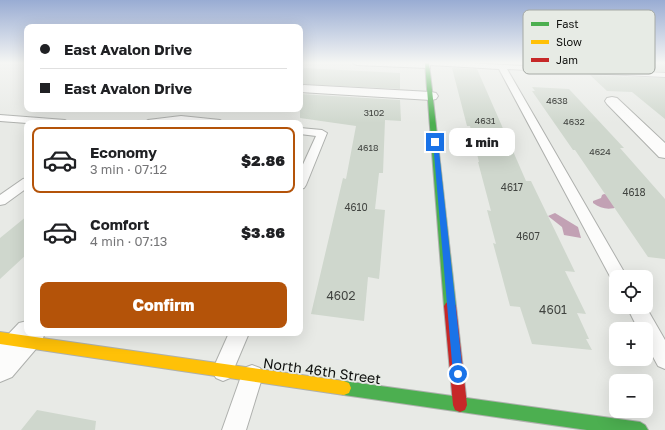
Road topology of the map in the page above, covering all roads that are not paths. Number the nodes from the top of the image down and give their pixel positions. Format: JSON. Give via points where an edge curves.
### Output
{"nodes":[{"id":1,"x":429,"y":83,"type":"edge"},
{"id":2,"x":511,"y":83,"type":"edge"},
{"id":3,"x":304,"y":89,"type":"dead end"},
{"id":4,"x":431,"y":96,"type":"junction"},
{"id":5,"x":612,"y":101,"type":"dead end"},
{"id":6,"x":189,"y":112,"type":"edge"},
{"id":7,"x":0,"y":118,"type":"edge"},
{"id":8,"x":181,"y":119,"type":"junction"},
{"id":9,"x":26,"y":120,"type":"edge"},
{"id":10,"x":173,"y":120,"type":"edge"},
{"id":11,"x":191,"y":120,"type":"edge"},
{"id":12,"x":303,"y":131,"type":"edge"},
{"id":13,"x":665,"y":153,"type":"edge"},
{"id":14,"x":303,"y":178,"type":"edge"},
{"id":15,"x":24,"y":184,"type":"edge"},
{"id":16,"x":0,"y":201,"type":"edge"},
{"id":17,"x":615,"y":270,"type":"edge"},
{"id":18,"x":640,"y":314,"type":"edge"},
{"id":19,"x":238,"y":336,"type":"edge"},
{"id":20,"x":18,"y":337,"type":"edge"},
{"id":21,"x":665,"y":359,"type":"edge"},
{"id":22,"x":0,"y":366,"type":"edge"},
{"id":23,"x":223,"y":371,"type":"junction"},
{"id":24,"x":252,"y":375,"type":"junction"},
{"id":25,"x":460,"y":405,"type":"junction"},
{"id":26,"x":525,"y":422,"type":"edge"},
{"id":27,"x":234,"y":430,"type":"edge"},
{"id":28,"x":640,"y":430,"type":"edge"}],
"edges":[{"from":1,"to":4,"type":"street"},
{"from":2,"to":17,"type":"lane"},
{"from":3,"to":4,"type":"street"},
{"from":4,"to":25,"type":"street"},
{"from":5,"to":13,"type":"street"},
{"from":6,"to":8,"type":"lane"},
{"from":7,"to":9,"type":"lane"},
{"from":8,"to":10,"type":"lane"},
{"from":8,"to":11,"type":"lane"},
{"from":12,"to":14,"type":"lane","via":[[322,133]]},
{"from":15,"to":16,"type":"lane"},
{"from":18,"to":21,"type":"lane"},
{"from":19,"to":23,"type":"lane"},
{"from":20,"to":22,"type":"street"},
{"from":20,"to":23,"type":"street","name":"North 46th Street"},
{"from":23,"to":24,"type":"street","name":"North 46th Street"},
{"from":24,"to":25,"type":"street","name":"North 46th Street"},
{"from":24,"to":27,"type":"lane"},
{"from":25,"to":26,"type":"street","name":"North 46th Street"},
{"from":26,"to":28,"type":"street","name":"North 46th Street"}]}
